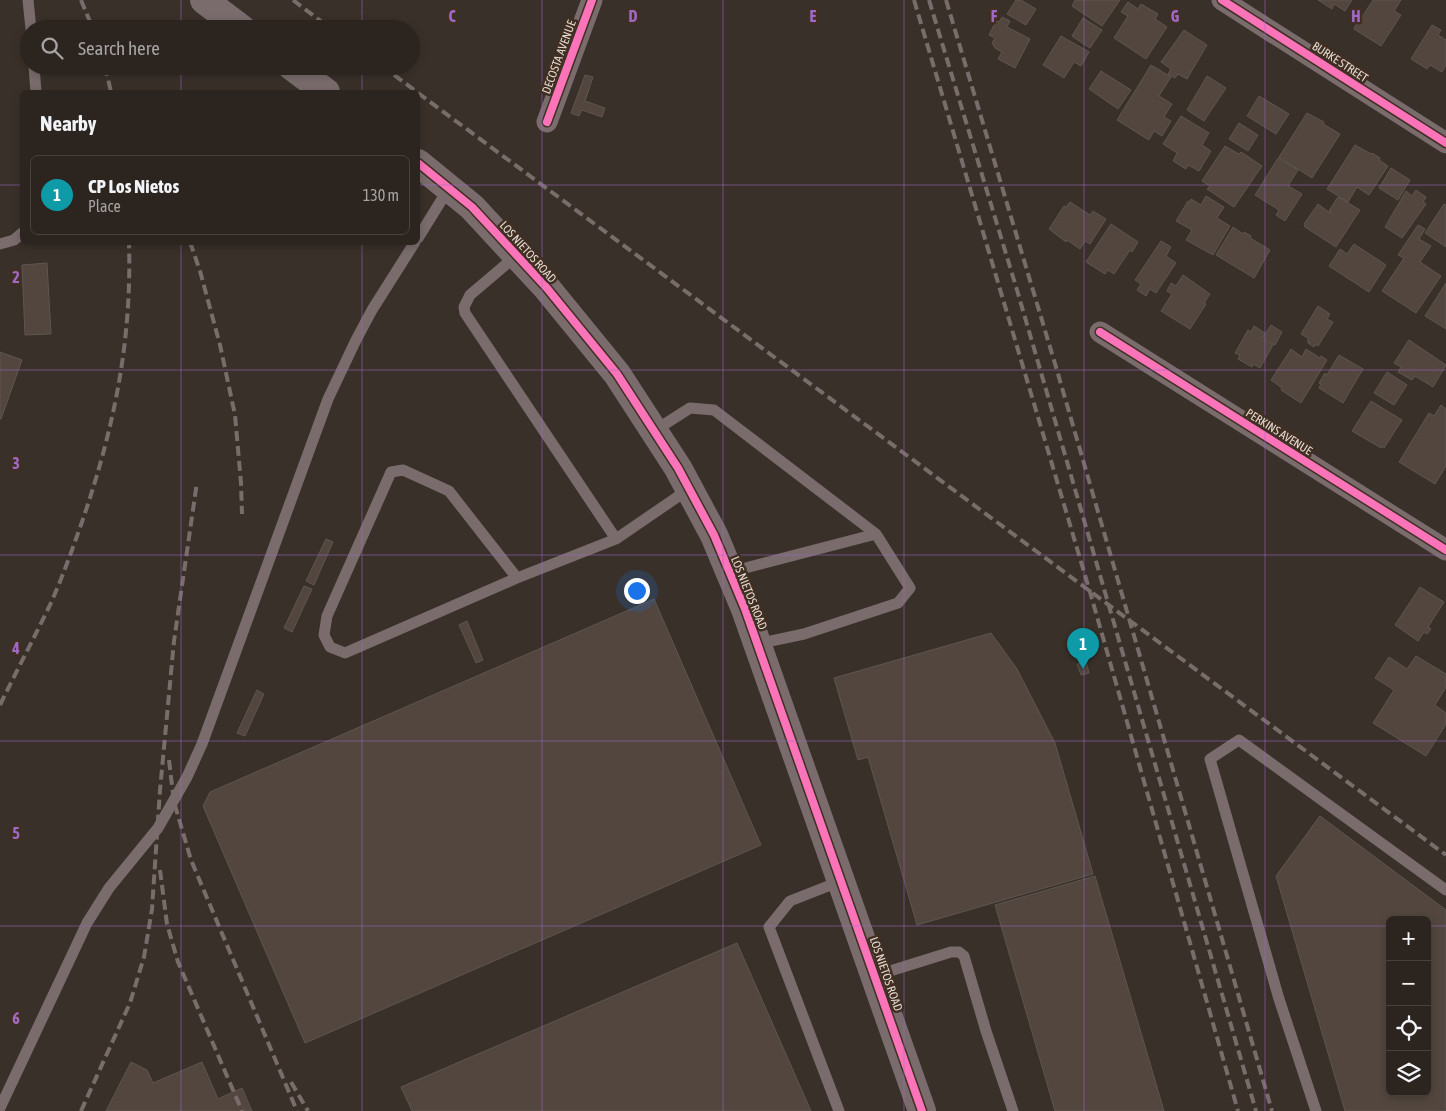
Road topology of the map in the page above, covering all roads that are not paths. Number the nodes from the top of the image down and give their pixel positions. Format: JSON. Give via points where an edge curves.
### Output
{"nodes":[{"id":1,"x":28,"y":0,"type":"edge"},
{"id":2,"x":204,"y":0,"type":"edge"},
{"id":3,"x":592,"y":0,"type":"edge"},
{"id":4,"x":1222,"y":0,"type":"edge"},
{"id":5,"x":30,"y":20,"type":"edge"},
{"id":6,"x":230,"y":20,"type":"edge"},
{"id":7,"x":35,"y":75,"type":"edge"},
{"id":8,"x":303,"y":75,"type":"edge"},
{"id":9,"x":36,"y":90,"type":"edge"},
{"id":10,"x":323,"y":90,"type":"edge"},
{"id":11,"x":547,"y":122,"type":"dead end"},
{"id":12,"x":1446,"y":143,"type":"edge"},
{"id":13,"x":420,"y":165,"type":"edge"},
{"id":14,"x":449,"y":188,"type":"junction"},
{"id":15,"x":20,"y":235,"type":"edge"},
{"id":16,"x":420,"y":235,"type":"edge"},
{"id":17,"x":0,"y":244,"type":"edge"},
{"id":18,"x":413,"y":245,"type":"edge"},
{"id":19,"x":516,"y":255,"type":"junction"},
{"id":20,"x":1100,"y":332,"type":"dead end"},
{"id":21,"x":654,"y":431,"type":"junction"},
{"id":22,"x":689,"y":489,"type":"junction"},
{"id":23,"x":876,"y":534,"type":"junction"},
{"id":24,"x":616,"y":539,"type":"junction"},
{"id":25,"x":1446,"y":550,"type":"edge"},
{"id":26,"x":730,"y":573,"type":"junction"},
{"id":27,"x":517,"y":578,"type":"junction"},
{"id":28,"x":757,"y":644,"type":"junction"},
{"id":29,"x":841,"y":881,"type":"junction"},
{"id":30,"x":1446,"y":890,"type":"edge"},
{"id":31,"x":874,"y":976,"type":"junction"},
{"id":32,"x":0,"y":1108,"type":"edge"},
{"id":33,"x":839,"y":1111,"type":"edge"},
{"id":34,"x":922,"y":1111,"type":"edge"},
{"id":35,"x":1013,"y":1111,"type":"edge"},
{"id":36,"x":1316,"y":1111,"type":"edge"}],
"edges":[{"from":1,"to":5,"type":"lane"},
{"from":2,"to":6,"type":"street"},
{"from":3,"to":11,"type":"street","name":"DECOSTA AVENUE"},
{"from":4,"to":12,"type":"street","name":"BURKE STREET"},
{"from":7,"to":9,"type":"lane"},
{"from":8,"to":10,"type":"street"},
{"from":13,"to":14,"type":"street","name":"LOS NIETOS ROAD"},
{"from":14,"to":16,"type":"lane"},
{"from":14,"to":19,"type":"street","name":"LOS NIETOS ROAD","via":[[472,207]]},
{"from":15,"to":17,"type":"lane"},
{"from":18,"to":32,"type":"lane","via":[[368,318],[328,399],[202,744],[187,777],[158,828],[110,888],[87,923]]},
{"from":19,"to":21,"type":"street","name":"LOS NIETOS ROAD","via":[[617,374]]},
{"from":19,"to":24,"type":"lane","via":[[470,295],[465,313]]},
{"from":20,"to":25,"type":"street","name":"PERKINS AVENUE"},
{"from":21,"to":22,"type":"street","name":"LOS NIETOS ROAD"},
{"from":21,"to":23,"type":"lane","via":[[690,408],[714,410]]},
{"from":22,"to":24,"type":"lane"},
{"from":22,"to":26,"type":"street","name":"LOS NIETOS ROAD"},
{"from":23,"to":26,"type":"lane"},
{"from":23,"to":28,"type":"lane","via":[[910,588],[898,603],[804,634]]},
{"from":24,"to":27,"type":"lane"},
{"from":26,"to":28,"type":"street","name":"LOS NIETOS ROAD"},
{"from":27,"to":27,"type":"lane","via":[[345,653],[330,647],[324,634],[327,616],[391,472],[403,470],[449,491]]},
{"from":28,"to":29,"type":"street","name":"LOS NIETOS ROAD"},
{"from":29,"to":31,"type":"street","name":"LOS NIETOS ROAD"},
{"from":29,"to":33,"type":"lane","via":[[790,901],[770,927]]},
{"from":30,"to":36,"type":"lane","via":[[1239,740],[1210,759]]},
{"from":31,"to":34,"type":"street","name":"LOS NIETOS ROAD"},
{"from":31,"to":35,"type":"lane","via":[[951,952],[964,956]]}]}
